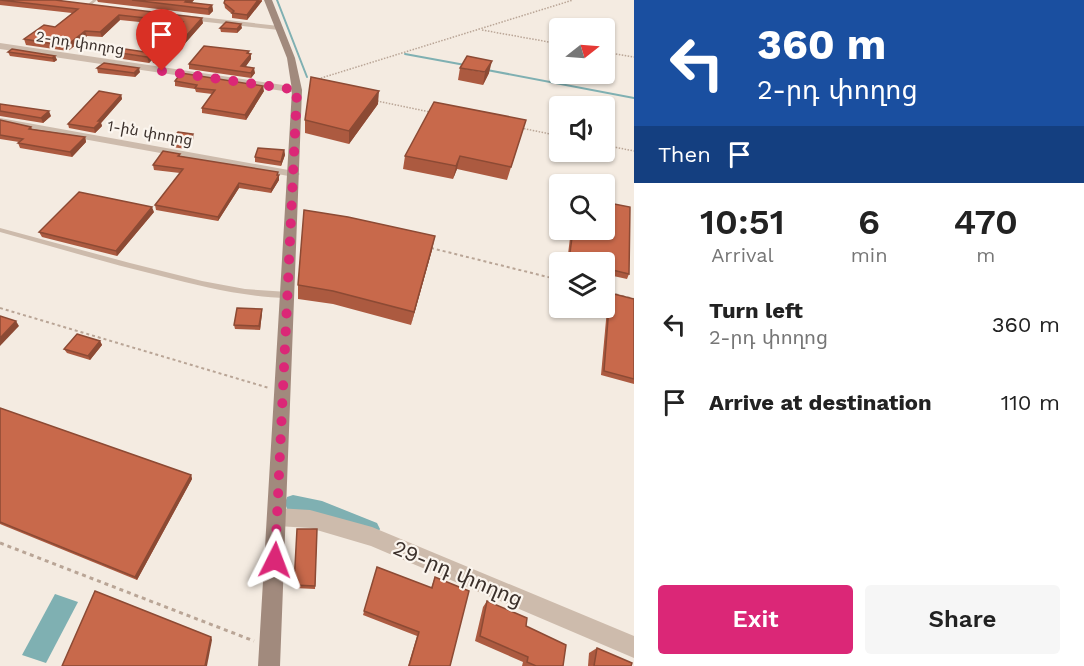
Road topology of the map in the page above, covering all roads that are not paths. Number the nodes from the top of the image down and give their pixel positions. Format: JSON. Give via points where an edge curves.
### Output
{"nodes":[{"id":1,"x":268,"y":0,"type":"edge"},
{"id":2,"x":78,"y":4,"type":"edge"},
{"id":3,"x":94,"y":4,"type":"edge"},
{"id":4,"x":174,"y":16,"type":"edge"},
{"id":5,"x":279,"y":28,"type":"junction"},
{"id":6,"x":0,"y":46,"type":"edge"},
{"id":7,"x":297,"y":90,"type":"junction"},
{"id":8,"x":0,"y":121,"type":"edge"},
{"id":9,"x":294,"y":174,"type":"junction"},
{"id":10,"x":0,"y":230,"type":"edge"},
{"id":11,"x":288,"y":295,"type":"junction"},
{"id":12,"x":277,"y":517,"type":"junction"},
{"id":13,"x":634,"y":647,"type":"edge"},
{"id":14,"x":270,"y":656,"type":"edge"}],
"edges":[{"from":1,"to":5,"type":"main road"},
{"from":2,"to":3,"type":"street"},
{"from":4,"to":5,"type":"street"},
{"from":5,"to":7,"type":"main road"},
{"from":6,"to":7,"type":"street","name":"2-րդ փողոց"},
{"from":7,"to":9,"type":"main road"},
{"from":8,"to":9,"type":"street","name":"1-ին փողոց"},
{"from":9,"to":11,"type":"main road"},
{"from":10,"to":11,"type":"lane","via":[[207,285]]},
{"from":11,"to":12,"type":"main road"},
{"from":12,"to":13,"type":"street","name":"29-րդ փողոց","via":[[310,519],[372,537]]},
{"from":12,"to":14,"type":"main road"}]}
